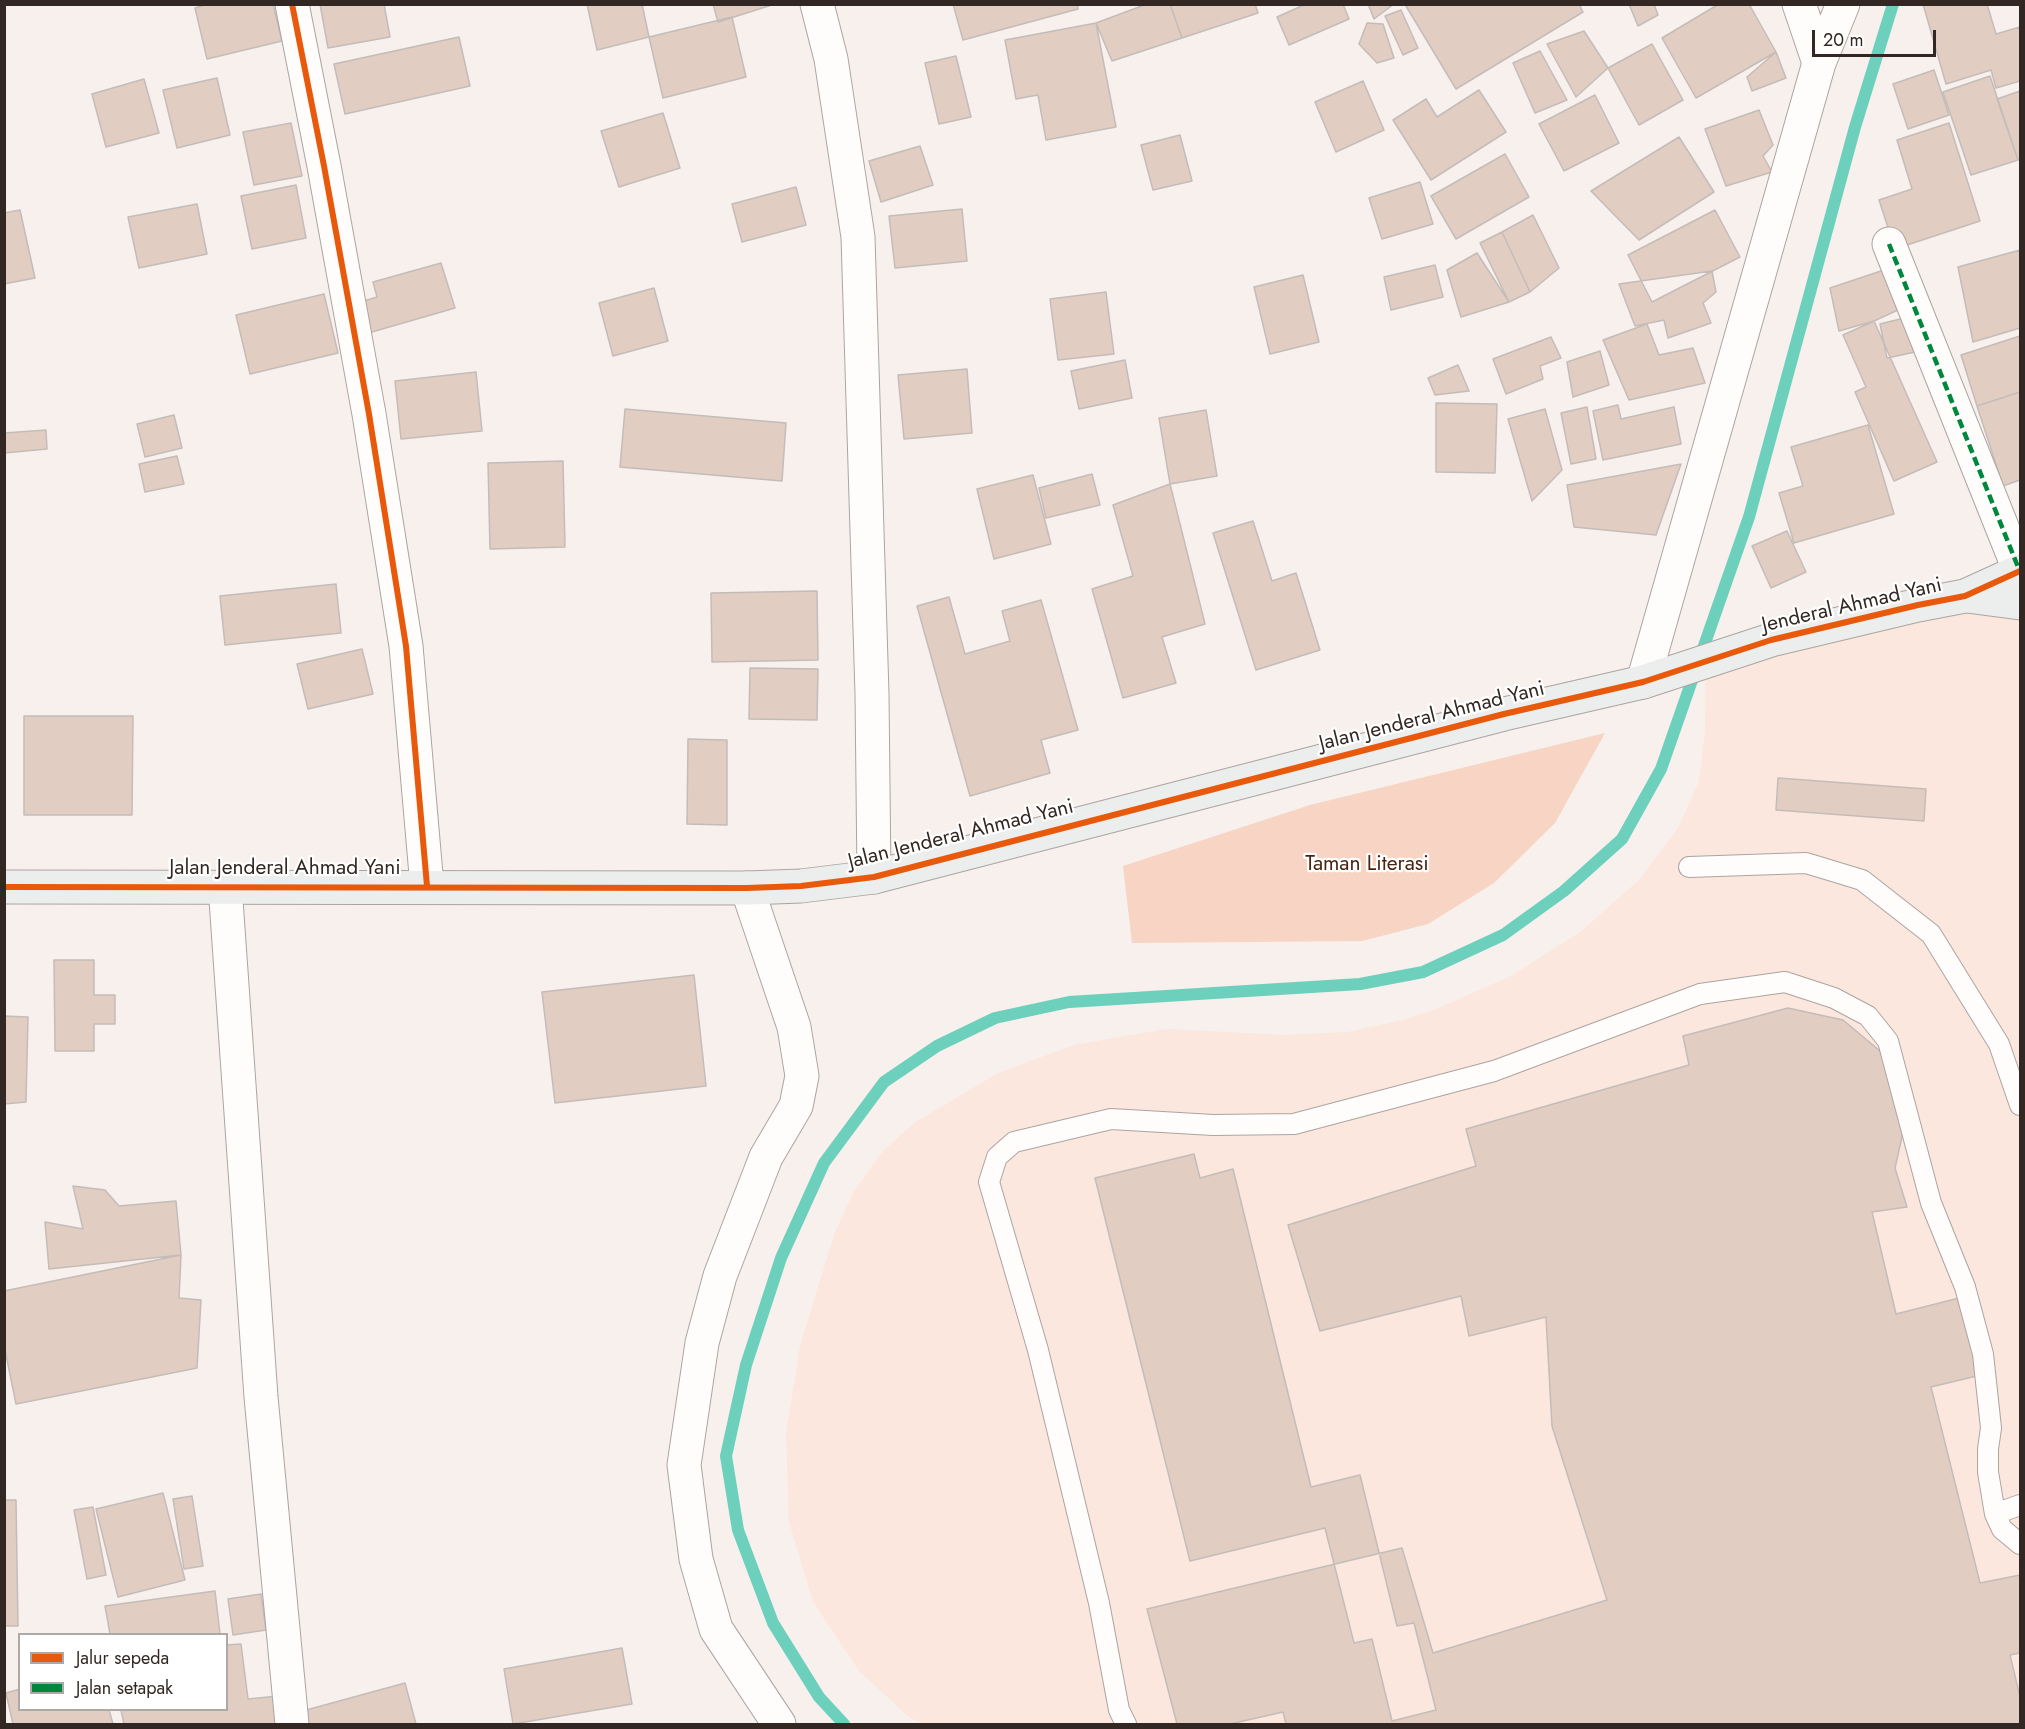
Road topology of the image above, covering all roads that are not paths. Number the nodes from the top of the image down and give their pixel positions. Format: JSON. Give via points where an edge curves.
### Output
{"nodes":[{"id":1,"x":292,"y":4,"type":"edge"},
{"id":2,"x":817,"y":4,"type":"edge"},
{"id":3,"x":1799,"y":4,"type":"edge"},
{"id":4,"x":1843,"y":4,"type":"edge"},
{"id":5,"x":1819,"y":63,"type":"junction"},
{"id":6,"x":1888,"y":244,"type":"dead end"},
{"id":7,"x":2020,"y":571,"type":"edge"},
{"id":8,"x":1965,"y":596,"type":"junction"},
{"id":9,"x":2020,"y":603,"type":"edge"},
{"id":10,"x":1649,"y":681,"type":"junction"},
{"id":11,"x":1689,"y":867,"type":"dead end"},
{"id":12,"x":874,"y":877,"type":"junction"},
{"id":13,"x":4,"y":886,"type":"edge"},
{"id":14,"x":225,"y":886,"type":"junction"},
{"id":15,"x":427,"y":886,"type":"junction"},
{"id":16,"x":747,"y":888,"type":"junction"},
{"id":17,"x":2020,"y":1105,"type":"edge"},
{"id":18,"x":2020,"y":1505,"type":"edge"},
{"id":19,"x":1995,"y":1514,"type":"junction"},
{"id":20,"x":2020,"y":1544,"type":"edge"},
{"id":21,"x":292,"y":1725,"type":"edge"},
{"id":22,"x":779,"y":1725,"type":"edge"},
{"id":23,"x":1126,"y":1725,"type":"edge"}],
"edges":[{"from":1,"to":15,"type":"street","via":[[369,414],[406,646]]},
{"from":2,"to":12,"type":"street","via":[[831,59],[858,237]]},
{"from":3,"to":5,"type":"street"},
{"from":4,"to":5,"type":"street"},
{"from":5,"to":10,"type":"street"},
{"from":6,"to":7,"type":"street"},
{"from":7,"to":8,"type":"main road","name":"Jenderal Ahmad Yani"},
{"from":8,"to":9,"type":"main road","name":"Jenderal Ahmad Yani"},
{"from":8,"to":10,"type":"main road","name":"Jenderal Ahmad Yani","via":[[1771,640]]},
{"from":10,"to":12,"type":"main road","name":"Jalan Jenderal Ahmad Yani","via":[[1493,717]]},
{"from":11,"to":17,"type":"lane","via":[[1806,862],[1862,880],[1931,934],[1999,1044]]},
{"from":12,"to":16,"type":"main road","name":"Jalan Jenderal Ahmad Yani"},
{"from":13,"to":14,"type":"main road","name":"Jalan Jenderal Ahmad Yani"},
{"from":14,"to":15,"type":"main road","name":"Jalan Jenderal Ahmad Yani"},
{"from":14,"to":21,"type":"street","via":[[261,1397]]},
{"from":15,"to":16,"type":"main road","name":"Jalan Jenderal Ahmad Yani"},
{"from":16,"to":22,"type":"street","via":[[794,1027],[802,1076],[796,1106],[766,1157],[720,1276],[702,1343],[684,1465],[696,1559],[716,1629]]},
{"from":18,"to":19,"type":"lane"},
{"from":19,"to":20,"type":"lane","via":[[2002,1529]]},
{"from":19,"to":23,"type":"lane","via":[[1988,1472],[1991,1428],[1983,1354],[1965,1287],[1931,1203],[1888,1041],[1868,1016],[1834,998],[1785,982],[1700,994],[1494,1071],[1294,1124],[1213,1125],[1111,1119],[1014,1142],[997,1157],[990,1182],[1038,1350],[1099,1603],[1119,1710]]}]}
